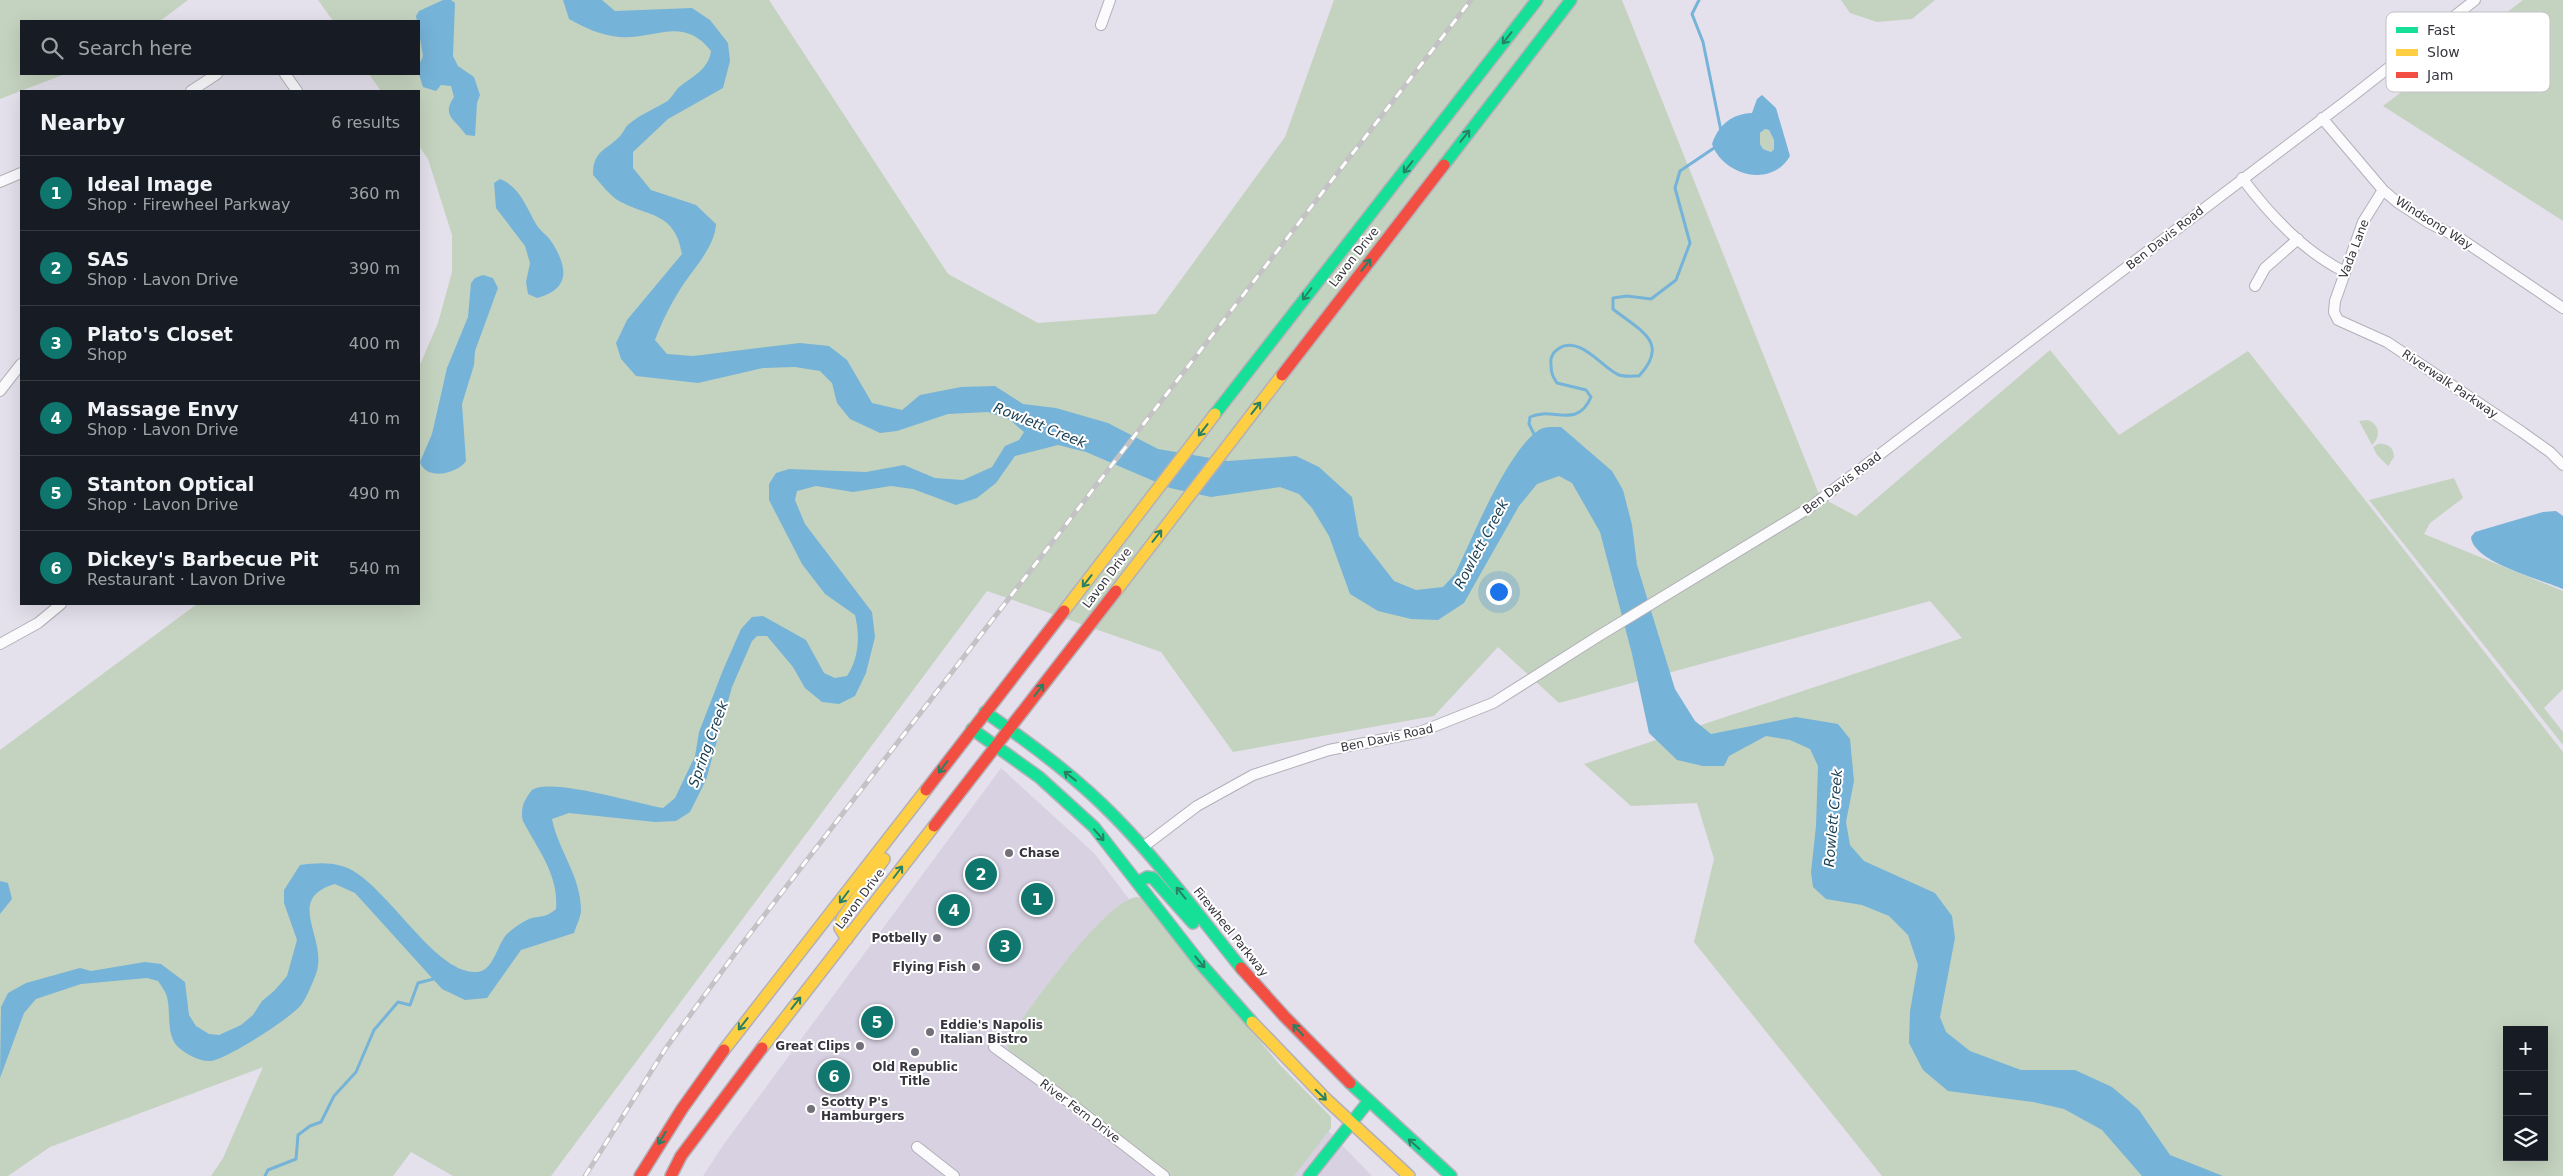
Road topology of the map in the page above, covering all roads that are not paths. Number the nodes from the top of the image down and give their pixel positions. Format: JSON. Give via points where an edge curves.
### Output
{"nodes":[{"id":1,"x":1110,"y":0,"type":"edge"},
{"id":2,"x":1537,"y":0,"type":"edge"},
{"id":3,"x":1570,"y":0,"type":"edge"},
{"id":4,"x":2475,"y":0,"type":"edge"},
{"id":5,"x":2459,"y":12,"type":"edge"},
{"id":6,"x":1101,"y":25,"type":"dead end"},
{"id":7,"x":2386,"y":69,"type":"edge"},
{"id":8,"x":215,"y":75,"type":"edge"},
{"id":9,"x":286,"y":75,"type":"edge"},
{"id":10,"x":193,"y":90,"type":"edge"},
{"id":11,"x":297,"y":90,"type":"edge"},
{"id":12,"x":2322,"y":118,"type":"junction"},
{"id":13,"x":20,"y":173,"type":"edge"},
{"id":14,"x":2242,"y":178,"type":"junction"},
{"id":15,"x":0,"y":182,"type":"edge"},
{"id":16,"x":2383,"y":190,"type":"junction"},
{"id":17,"x":2298,"y":239,"type":"junction"},
{"id":18,"x":2345,"y":272,"type":"junction"},
{"id":19,"x":2255,"y":286,"type":"dead end"},
{"id":20,"x":2563,"y":308,"type":"edge"},
{"id":21,"x":2334,"y":312,"type":"joint"},
{"id":22,"x":20,"y":365,"type":"edge"},
{"id":23,"x":0,"y":392,"type":"edge"},
{"id":24,"x":2563,"y":465,"type":"edge"},
{"id":25,"x":60,"y":605,"type":"edge"},
{"id":26,"x":0,"y":644,"type":"edge"},
{"id":27,"x":985,"y":712,"type":"junction"},
{"id":28,"x":972,"y":729,"type":"junction"},
{"id":29,"x":1010,"y":729,"type":"junction"},
{"id":30,"x":997,"y":745,"type":"junction"},
{"id":31,"x":892,"y":833,"type":"junction"},
{"id":32,"x":1143,"y":847,"type":"junction"},
{"id":33,"x":1138,"y":882,"type":"junction"},
{"id":34,"x":847,"y":939,"type":"junction"},
{"id":35,"x":1261,"y":990,"type":"junction"},
{"id":36,"x":994,"y":1047,"type":"dead end"},
{"id":37,"x":1368,"y":1102,"type":"junction"},
{"id":38,"x":1350,"y":1123,"type":"junction"},
{"id":39,"x":917,"y":1147,"type":"dead end"},
{"id":40,"x":640,"y":1176,"type":"edge"},
{"id":41,"x":671,"y":1176,"type":"edge"},
{"id":42,"x":954,"y":1176,"type":"edge"},
{"id":43,"x":1164,"y":1176,"type":"edge"},
{"id":44,"x":1309,"y":1176,"type":"edge"},
{"id":45,"x":1409,"y":1176,"type":"edge"},
{"id":46,"x":1451,"y":1176,"type":"edge"}],
"edges":[{"from":1,"to":6,"type":"street"},
{"from":2,"to":27,"type":"main road","name":"Lavon Drive","one_way":true},
{"from":29,"to":3,"type":"main road","name":"Lavon Drive","one_way":true},
{"from":4,"to":5,"type":"street","name":"Ben Davis Road"},
{"from":7,"to":12,"type":"street","name":"Ben Davis Road"},
{"from":8,"to":10,"type":"street"},
{"from":9,"to":11,"type":"street"},
{"from":12,"to":14,"type":"street","name":"Ben Davis Road"},
{"from":12,"to":16,"type":"street","name":"Windsong Way"},
{"from":13,"to":15,"type":"street"},
{"from":14,"to":17,"type":"street","via":[[2268,212]]},
{"from":14,"to":32,"type":"street","name":"Ben Davis Road","via":[[1808,508],[1493,703],[1441,726],[1329,750],[1253,774],[1197,806]]},
{"from":16,"to":18,"type":"street","name":"Vada Lane","via":[[2363,222]]},
{"from":16,"to":20,"type":"street","name":"Windsong Way"},
{"from":17,"to":18,"type":"street","via":[[2325,262]]},
{"from":17,"to":19,"type":"street","via":[[2265,268]]},
{"from":18,"to":21,"type":"street","name":"Vada Lane"},
{"from":21,"to":24,"type":"street","name":"Riverwalk Parkway","via":[[2343,324],[2387,342],[2550,452]]},
{"from":22,"to":23,"type":"street"},
{"from":25,"to":26,"type":"street","via":[[38,623]]},
{"from":27,"to":28,"type":"main road","name":"Lavon Drive"},
{"from":27,"to":29,"type":"main road","name":"Firewheel Parkway"},
{"from":28,"to":30,"type":"main road"},
{"from":28,"to":31,"type":"main road","name":"Lavon Drive","one_way":true},
{"from":29,"to":30,"type":"main road","name":"Lavon Drive"},
{"from":32,"to":29,"type":"main road","name":"Firewheel Parkway","one_way":true,"via":[[1082,785]]},
{"from":30,"to":33,"type":"main road","one_way":true,"via":[[1077,810]]},
{"from":34,"to":30,"type":"main road","name":"Lavon Drive","one_way":true},
{"from":31,"to":34,"type":"main road","via":[[885,858],[842,919],[840,928]]},
{"from":31,"to":40,"type":"main road","name":"Lavon Drive","one_way":true,"via":[[717,1059]]},
{"from":35,"to":32,"type":"main road","name":"Firewheel Parkway","one_way":true},
{"from":33,"to":35,"type":"main road","via":[[1147,877],[1153,878],[1226,960]]},
{"from":33,"to":38,"type":"main road","one_way":true,"via":[[1200,962],[1309,1083]]},
{"from":41,"to":34,"type":"main road","name":"Lavon Drive","one_way":true,"via":[[681,1156],[716,1108]]},
{"from":37,"to":35,"type":"main road","name":"Firewheel Parkway","one_way":true},
{"from":36,"to":43,"type":"street","name":"River Fern Drive"},
{"from":37,"to":38,"type":"main road"},
{"from":46,"to":37,"type":"main road","name":"Firewheel Parkway","one_way":true},
{"from":38,"to":44,"type":"main road"},
{"from":38,"to":45,"type":"main road"},
{"from":39,"to":42,"type":"street"}]}
